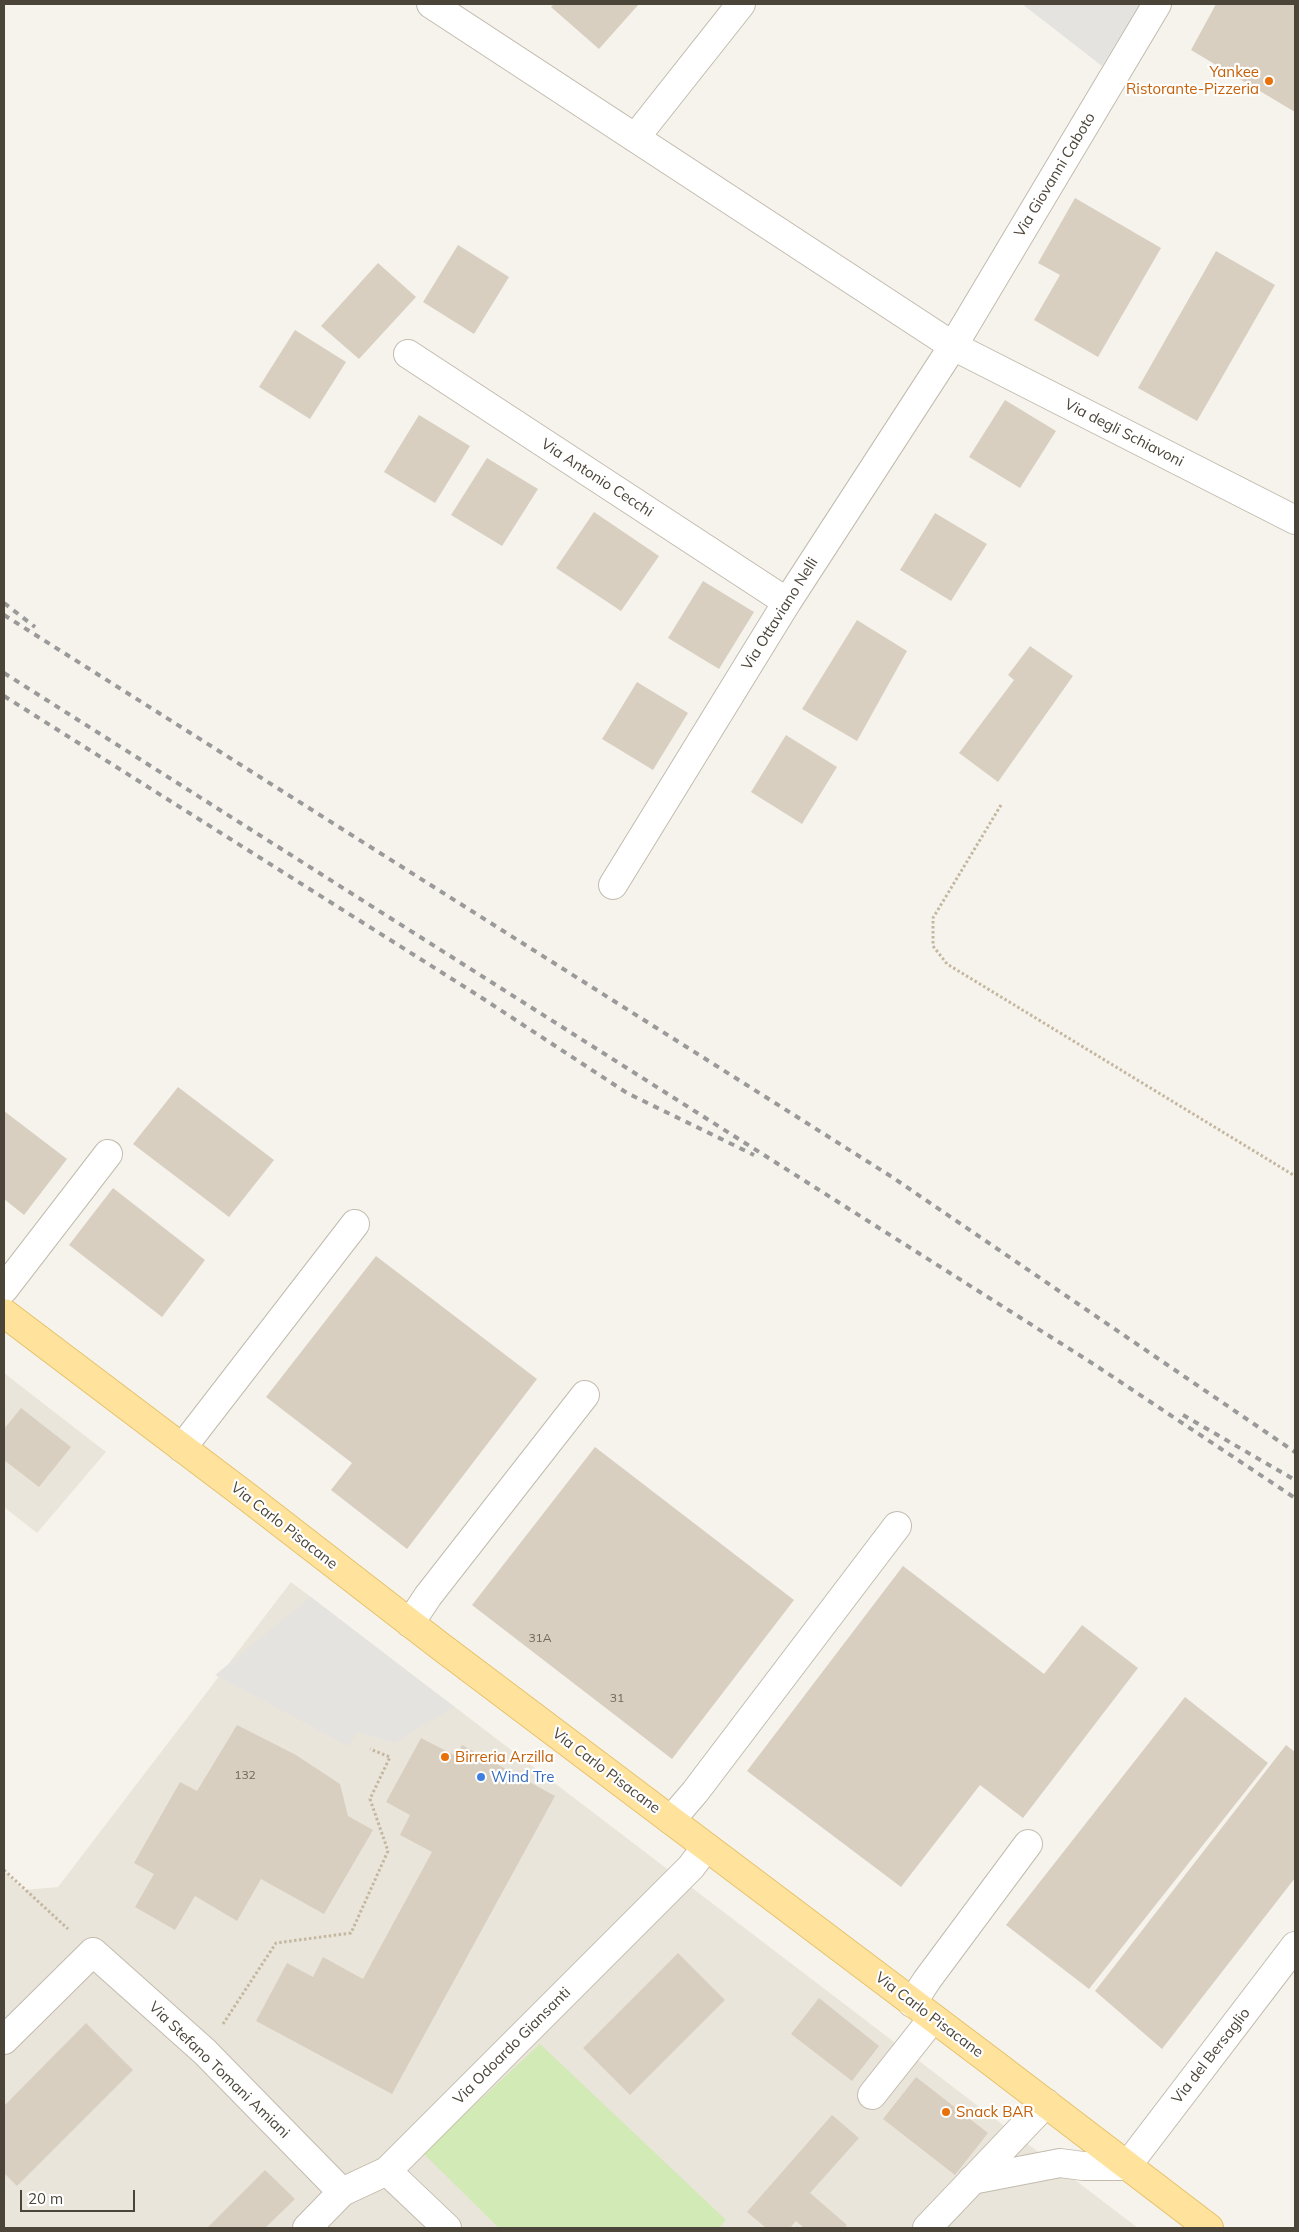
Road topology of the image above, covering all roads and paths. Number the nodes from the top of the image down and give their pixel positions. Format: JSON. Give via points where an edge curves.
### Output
{"nodes":[{"id":1,"x":431,"y":4,"type":"edge"},
{"id":2,"x":741,"y":4,"type":"edge"},
{"id":3,"x":1157,"y":4,"type":"edge"},
{"id":4,"x":635,"y":138,"type":"junction"},
{"id":5,"x":953,"y":346,"type":"junction"},
{"id":6,"x":408,"y":354,"type":"dead end"},
{"id":7,"x":1295,"y":520,"type":"edge"},
{"id":8,"x":787,"y":602,"type":"junction"},
{"id":9,"x":1001,"y":805,"type":"dead end"},
{"id":10,"x":613,"y":885,"type":"dead end"},
{"id":11,"x":108,"y":1154,"type":"dead end"},
{"id":12,"x":1295,"y":1176,"type":"edge"},
{"id":13,"x":355,"y":1224,"type":"dead end"},
{"id":14,"x":4,"y":1289,"type":"edge"},
{"id":15,"x":4,"y":1313,"type":"edge"},
{"id":16,"x":585,"y":1395,"type":"dead end"},
{"id":17,"x":182,"y":1448,"type":"junction"},
{"id":18,"x":897,"y":1526,"type":"dead end"},
{"id":19,"x":410,"y":1623,"type":"junction"},
{"id":20,"x":370,"y":1749,"type":"dead end"},
{"id":21,"x":671,"y":1820,"type":"junction"},
{"id":22,"x":1028,"y":1844,"type":"dead end"},
{"id":23,"x":706,"y":1847,"type":"junction"},
{"id":24,"x":4,"y":1870,"type":"edge"},
{"id":25,"x":1295,"y":1946,"type":"edge"},
{"id":26,"x":93,"y":1952,"type":"junction"},
{"id":27,"x":922,"y":2011,"type":"junction"},
{"id":28,"x":4,"y":2040,"type":"edge"},
{"id":29,"x":205,"y":2052,"type":"junction"},
{"id":30,"x":872,"y":2095,"type":"dead end"},
{"id":31,"x":1046,"y":2103,"type":"junction"},
{"id":32,"x":1127,"y":2166,"type":"junction"},
{"id":33,"x":387,"y":2171,"type":"junction"},
{"id":34,"x":972,"y":2180,"type":"junction"},
{"id":35,"x":342,"y":2192,"type":"junction"},
{"id":36,"x":307,"y":2228,"type":"edge"},
{"id":37,"x":447,"y":2228,"type":"edge"},
{"id":38,"x":927,"y":2228,"type":"edge"},
{"id":39,"x":1209,"y":2228,"type":"edge"}],
"edges":[{"from":1,"to":4,"type":"street","name":"Via degli Schiavoni"},
{"from":2,"to":4,"type":"street"},
{"from":3,"to":5,"type":"street","name":"Via Giovanni Caboto"},
{"from":4,"to":5,"type":"street","name":"Via degli Schiavoni"},
{"from":5,"to":7,"type":"street","name":"Via degli Schiavoni"},
{"from":5,"to":8,"type":"street","name":"Via Ottaviano Nelli"},
{"from":6,"to":8,"type":"street","name":"Via Antonio Cecchi"},
{"from":8,"to":10,"type":"street","name":"Via Ottaviano Nelli"},
{"from":9,"to":12,"type":"path","via":[[933,918],[933,946],[947,964]]},
{"from":11,"to":14,"type":"street"},
{"from":13,"to":17,"type":"street"},
{"from":15,"to":17,"type":"main road","name":"Via Carlo Pisacane"},
{"from":16,"to":19,"type":"street"},
{"from":17,"to":19,"type":"main road","name":"Via Carlo Pisacane"},
{"from":18,"to":21,"type":"street"},
{"from":19,"to":21,"type":"main road","name":"Via Carlo Pisacane"},
{"from":20,"to":29,"type":"path","via":[[390,1757],[370,1799],[388,1851],[351,1933],[276,1943]]},
{"from":21,"to":23,"type":"main road","name":"Via Carlo Pisacane"},
{"from":22,"to":27,"type":"street","via":[[927,1980]]},
{"from":23,"to":27,"type":"main road","name":"Via Carlo Pisacane"},
{"from":23,"to":33,"type":"street","name":"Via Odoardo Giansanti","via":[[691,1867]]},
{"from":24,"to":26,"type":"path"},
{"from":25,"to":32,"type":"street","name":"Via del Bersaglio"},
{"from":26,"to":28,"type":"street"},
{"from":26,"to":29,"type":"street","name":"Via Stefano Tomani Amiani"},
{"from":27,"to":30,"type":"street"},
{"from":27,"to":31,"type":"main road","name":"Via Carlo Pisacane"},
{"from":29,"to":35,"type":"street","name":"Via Stefano Tomani Amiani"},
{"from":31,"to":32,"type":"main road","name":"Via Carlo Pisacane"},
{"from":31,"to":34,"type":"street"},
{"from":32,"to":34,"type":"street","via":[[1060,2163]]},
{"from":32,"to":39,"type":"main road","name":"Via Carlo Pisacane"},
{"from":33,"to":35,"type":"street","name":"Via Odoardo Giansanti"},
{"from":33,"to":37,"type":"street"},
{"from":34,"to":38,"type":"street"},
{"from":35,"to":36,"type":"street","name":"Via Odoardo Giansanti"}]}
